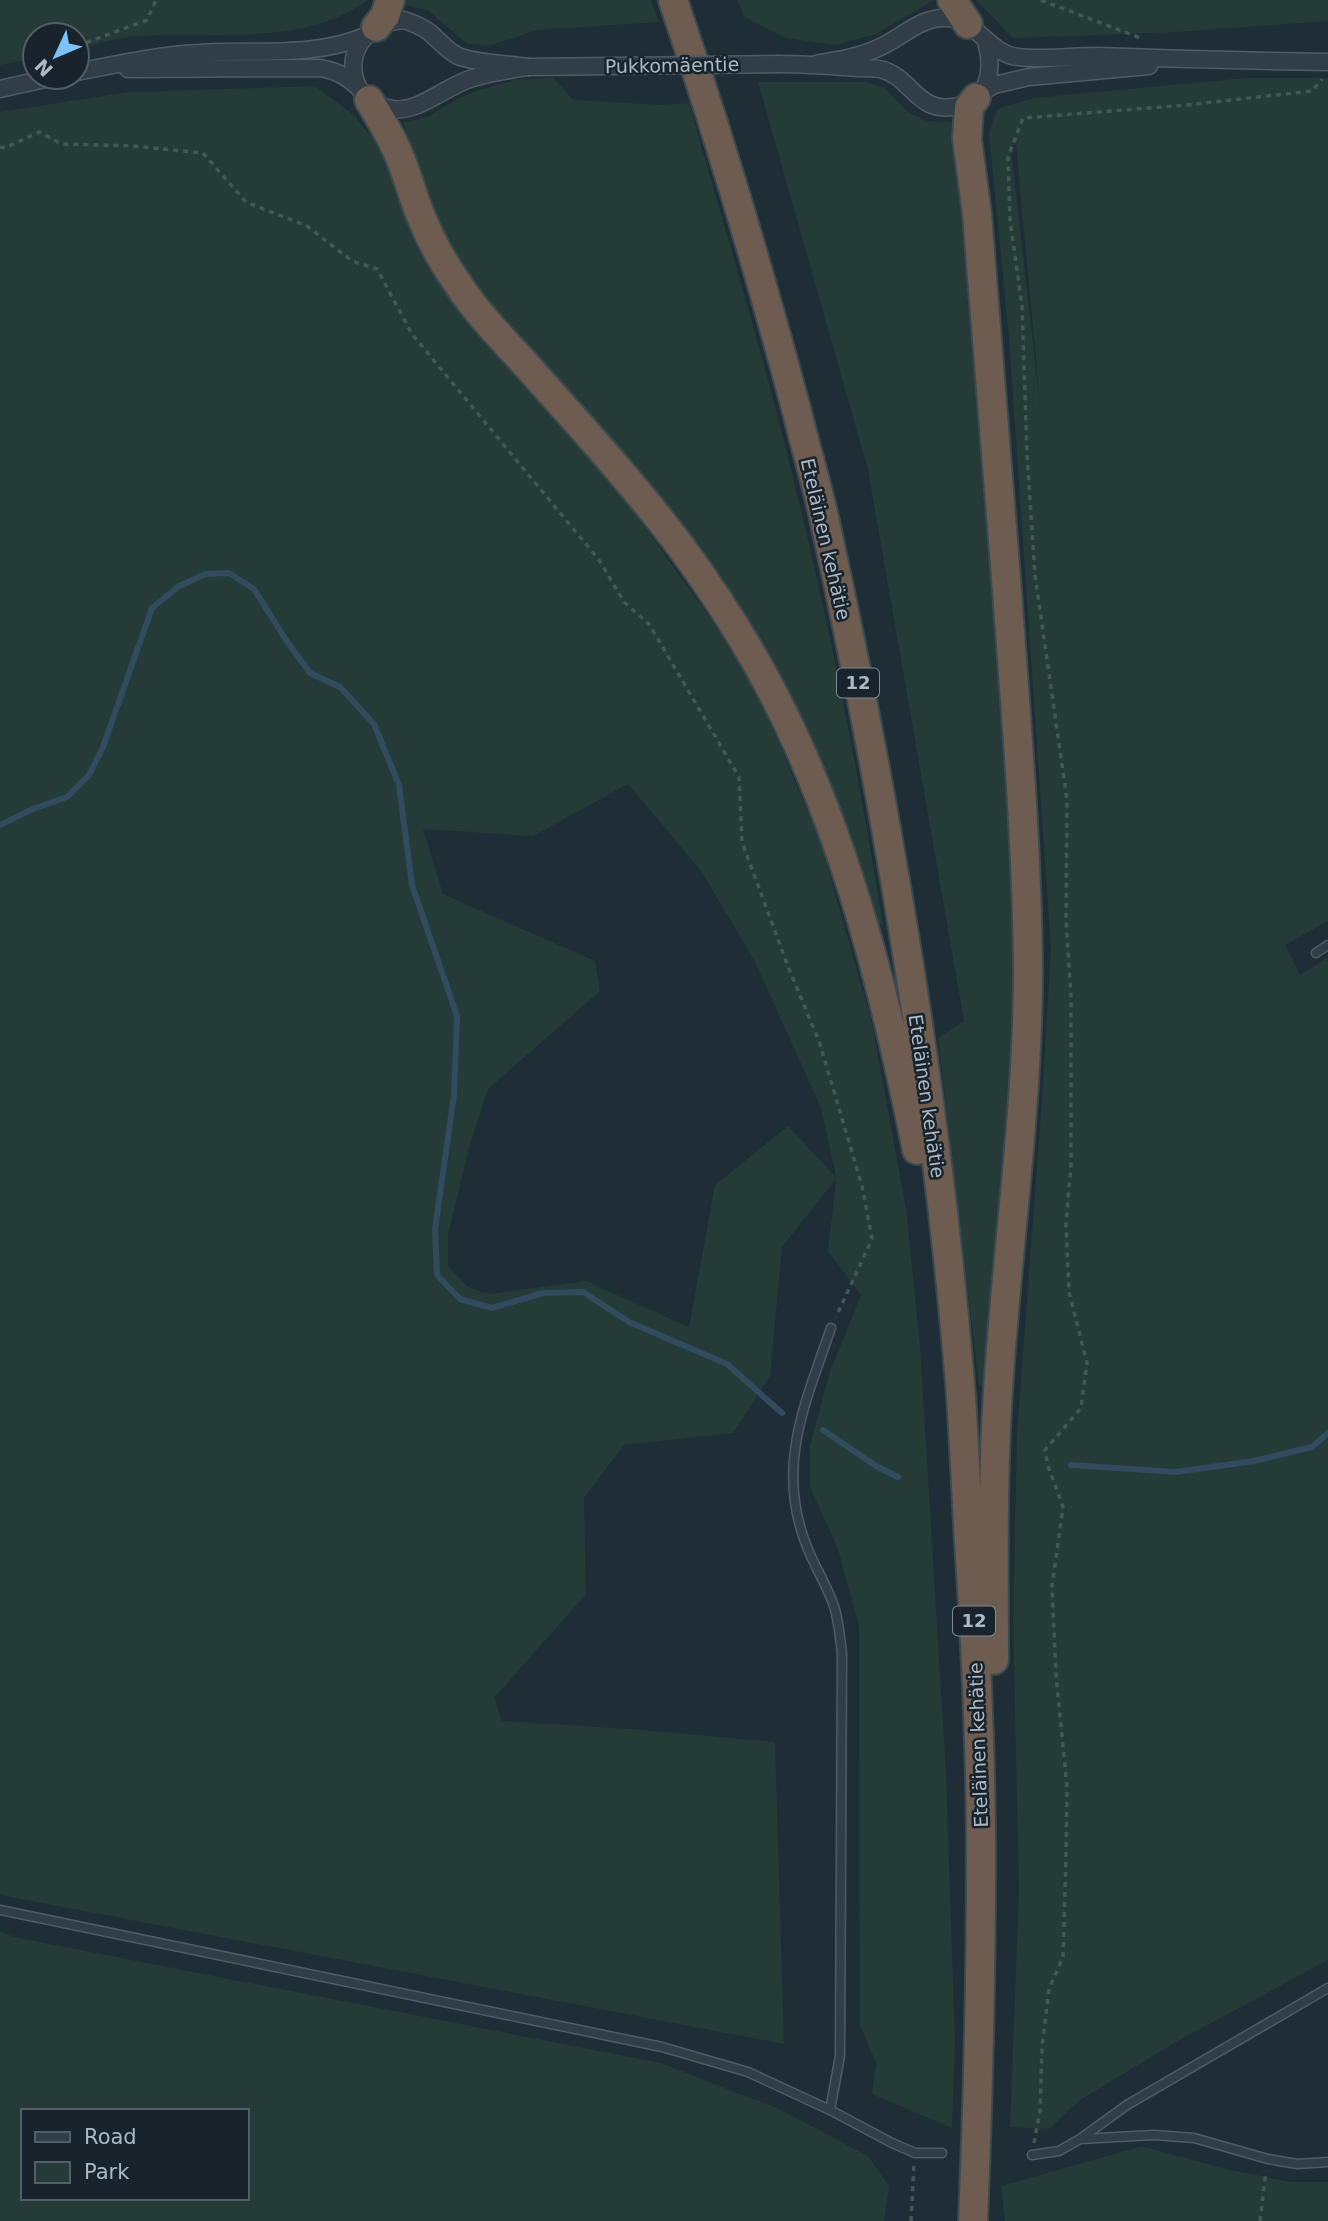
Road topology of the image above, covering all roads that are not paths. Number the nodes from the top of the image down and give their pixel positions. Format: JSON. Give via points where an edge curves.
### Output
{"nodes":[{"id":1,"x":390,"y":0,"type":"edge"},
{"id":2,"x":673,"y":0,"type":"edge"},
{"id":3,"x":952,"y":0,"type":"edge"},
{"id":4,"x":370,"y":32,"type":"junction"},
{"id":5,"x":977,"y":33,"type":"junction"},
{"id":6,"x":1197,"y":61,"type":"junction"},
{"id":7,"x":1328,"y":62,"type":"edge"},
{"id":8,"x":816,"y":64,"type":"junction"},
{"id":9,"x":528,"y":67,"type":"junction"},
{"id":10,"x":91,"y":69,"type":"edge"},
{"id":11,"x":91,"y":71,"type":"edge"},
{"id":12,"x":21,"y":84,"type":"edge"},
{"id":13,"x":0,"y":89,"type":"edge"},
{"id":14,"x":363,"y":93,"type":"junction"},
{"id":15,"x":979,"y":95,"type":"junction"},
{"id":16,"x":1328,"y":945,"type":"edge"},
{"id":17,"x":1315,"y":953,"type":"dead end"},
{"id":18,"x":831,"y":1328,"type":"road end"},
{"id":19,"x":960,"y":1384,"type":"junction"},
{"id":20,"x":981,"y":1859,"type":"junction"},
{"id":21,"x":0,"y":1910,"type":"edge"},
{"id":22,"x":1328,"y":1988,"type":"edge"},
{"id":23,"x":831,"y":2110,"type":"junction"},
{"id":24,"x":1080,"y":2139,"type":"junction"},
{"id":25,"x":942,"y":2153,"type":"dead end"},
{"id":26,"x":1032,"y":2155,"type":"road end"},
{"id":27,"x":1328,"y":2162,"type":"edge"},
{"id":28,"x":972,"y":2221,"type":"edge"}],
"edges":[{"from":1,"to":4,"type":"highway","via":[[385,16]]},
{"from":2,"to":19,"type":"highway","name":"Eteläinen kehätie","number":"12","via":[[741,209],[827,532],[910,971]]},
{"from":3,"to":5,"type":"highway"},
{"from":4,"to":9,"type":"street","name":"Pukkomäentie","via":[[404,20],[428,31],[457,56]]},
{"from":4,"to":10,"type":"street","name":"Pukkomäentie","via":[[350,42],[317,48],[188,54]]},
{"from":4,"to":14,"type":"street","via":[[353,60]]},
{"from":5,"to":6,"type":"street","name":"Pukkomäentie","via":[[1004,54],[1018,57]]},
{"from":5,"to":8,"type":"street","name":"Pukkomäentie","via":[[956,19],[929,20],[878,48]]},
{"from":5,"to":15,"type":"street","via":[[990,55]]},
{"from":6,"to":7,"type":"street","name":"Pukkomäentie"},
{"from":6,"to":15,"type":"street","name":"Pukkomäentie","via":[[1029,77],[994,85]]},
{"from":8,"to":9,"type":"street","name":"Pukkomäentie","bridge":true},
{"from":8,"to":15,"type":"street","name":"Pukkomäentie","via":[[880,69],[925,103],[939,107],[953,107]]},
{"from":9,"to":14,"type":"street","name":"Pukkomäentie","via":[[469,79],[407,109],[380,107]]},
{"from":11,"to":14,"type":"street","name":"Pukkomäentie","via":[[321,68],[347,77]]},
{"from":12,"to":13,"type":"street"},
{"from":14,"to":19,"type":"highway","via":[[400,155],[422,220],[459,287],[680,546],[756,663],[797,742],[871,951],[920,1163]]},
{"from":15,"to":20,"type":"highway","via":[[969,107],[967,139],[1013,674],[1028,970],[1018,1172],[998,1380],[993,1696]]},
{"from":16,"to":17,"type":"lane"},
{"from":18,"to":23,"type":"lane","via":[[802,1413],[792,1466],[797,1520],[833,1603],[842,1654],[840,2056]]},
{"from":19,"to":20,"type":"highway","name":"Eteläinen kehätie","number":"12","via":[[975,1641]]},
{"from":20,"to":28,"type":"highway","name":"Eteläinen kehätie","number":"12"},
{"from":21,"to":23,"type":"lane","via":[[662,2047],[748,2072]]},
{"from":22,"to":24,"type":"lane","via":[[1127,2105]]},
{"from":23,"to":25,"type":"lane","via":[[915,2153]]},
{"from":24,"to":26,"type":"lane","via":[[1059,2151]]},
{"from":24,"to":27,"type":"lane","via":[[1194,2138],[1268,2159],[1297,2164]]}]}
